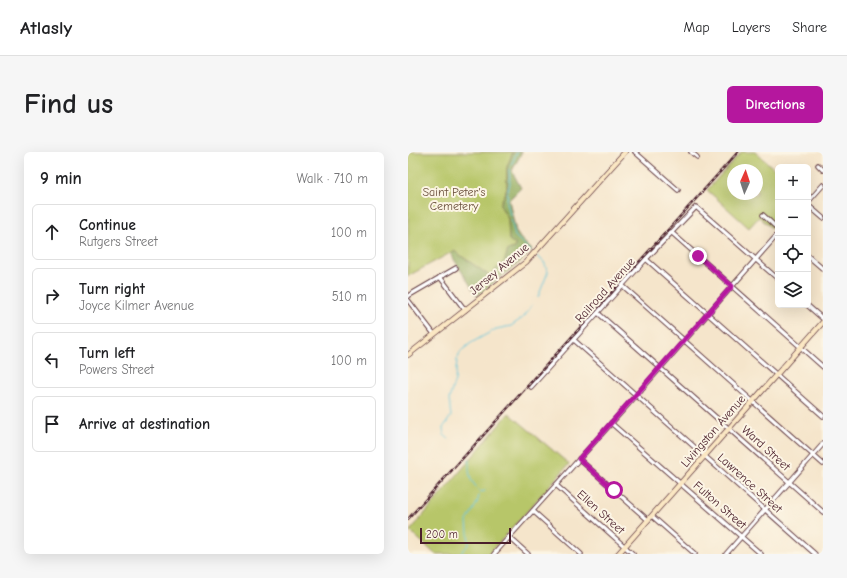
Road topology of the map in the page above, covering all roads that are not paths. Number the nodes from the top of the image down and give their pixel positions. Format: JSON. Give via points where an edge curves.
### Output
{"nodes":[{"id":1,"x":625,"y":152,"type":"edge"},
{"id":2,"x":635,"y":152,"type":"edge"},
{"id":3,"x":691,"y":152,"type":"edge"},
{"id":4,"x":697,"y":157,"type":"dead end"},
{"id":5,"x":818,"y":165,"type":"dead end"},
{"id":6,"x":823,"y":170,"type":"edge"},
{"id":7,"x":823,"y":185,"type":"edge"},
{"id":8,"x":678,"y":190,"type":"dead end"},
{"id":9,"x":810,"y":200,"type":"edge"},
{"id":10,"x":811,"y":208,"type":"edge"},
{"id":11,"x":763,"y":215,"type":"dead end"},
{"id":12,"x":823,"y":218,"type":"edge"},
{"id":13,"x":775,"y":226,"type":"edge"},
{"id":14,"x":671,"y":232,"type":"junction"},
{"id":15,"x":776,"y":236,"type":"edge"},
{"id":16,"x":755,"y":259,"type":"junction"},
{"id":17,"x":811,"y":259,"type":"edge"},
{"id":18,"x":646,"y":260,"type":"junction"},
{"id":19,"x":456,"y":268,"type":"dead end"},
{"id":20,"x":823,"y":269,"type":"edge"},
{"id":21,"x":775,"y":276,"type":"edge"},
{"id":22,"x":440,"y":277,"type":"junction"},
{"id":23,"x":622,"y":286,"type":"junction"},
{"id":24,"x":732,"y":286,"type":"junction"},
{"id":25,"x":408,"y":296,"type":"edge"},
{"id":26,"x":408,"y":300,"type":"edge"},
{"id":27,"x":810,"y":308,"type":"edge"},
{"id":28,"x":465,"y":310,"type":"junction"},
{"id":29,"x":598,"y":313,"type":"junction"},
{"id":30,"x":708,"y":314,"type":"junction"},
{"id":31,"x":823,"y":321,"type":"edge"},
{"id":32,"x":434,"y":334,"type":"junction"},
{"id":33,"x":574,"y":340,"type":"junction"},
{"id":34,"x":684,"y":341,"type":"junction"},
{"id":35,"x":800,"y":347,"type":"junction"},
{"id":36,"x":408,"y":355,"type":"edge"},
{"id":37,"x":823,"y":367,"type":"edge"},
{"id":38,"x":660,"y":368,"type":"junction"},
{"id":39,"x":777,"y":374,"type":"junction"},
{"id":40,"x":531,"y":388,"type":"dead end"},
{"id":41,"x":636,"y":395,"type":"junction"},
{"id":42,"x":752,"y":402,"type":"junction"},
{"id":43,"x":823,"y":416,"type":"edge"},
{"id":44,"x":611,"y":423,"type":"junction"},
{"id":45,"x":729,"y":429,"type":"junction"},
{"id":46,"x":823,"y":444,"type":"edge"},
{"id":47,"x":813,"y":455,"type":"junction"},
{"id":48,"x":705,"y":456,"type":"junction"},
{"id":49,"x":579,"y":459,"type":"junction"},
{"id":50,"x":823,"y":464,"type":"edge"},
{"id":51,"x":789,"y":482,"type":"junction"},
{"id":52,"x":680,"y":484,"type":"junction"},
{"id":53,"x":556,"y":485,"type":"junction"},
{"id":54,"x":765,"y":510,"type":"junction"},
{"id":55,"x":533,"y":511,"type":"junction"},
{"id":56,"x":823,"y":512,"type":"edge"},
{"id":57,"x":650,"y":518,"type":"junction"},
{"id":58,"x":509,"y":537,"type":"junction"},
{"id":59,"x":742,"y":537,"type":"junction"},
{"id":60,"x":625,"y":546,"type":"junction"},
{"id":61,"x":494,"y":554,"type":"edge"},
{"id":62,"x":528,"y":554,"type":"edge"},
{"id":63,"x":581,"y":554,"type":"edge"},
{"id":64,"x":618,"y":554,"type":"edge"},
{"id":65,"x":633,"y":554,"type":"edge"},
{"id":66,"x":695,"y":554,"type":"edge"},
{"id":67,"x":726,"y":554,"type":"edge"},
{"id":68,"x":761,"y":554,"type":"edge"},
{"id":69,"x":815,"y":554,"type":"edge"}],
"edges":[{"from":1,"to":28,"type":"main road","name":"Jersey Avenue","via":[[526,262]]},
{"from":2,"to":8,"type":"street"},
{"from":3,"to":4,"type":"street"},
{"from":5,"to":6,"type":"street"},
{"from":7,"to":9,"type":"street"},
{"from":10,"to":12,"type":"street"},
{"from":11,"to":13,"type":"street"},
{"from":14,"to":16,"type":"street","name":"Railroad Avenue","via":[[696,207]]},
{"from":14,"to":18,"type":"street","name":"Railroad Avenue"},
{"from":14,"to":24,"type":"street"},
{"from":15,"to":16,"type":"street"},
{"from":16,"to":21,"type":"street"},
{"from":16,"to":24,"type":"street"},
{"from":17,"to":20,"type":"street"},
{"from":18,"to":23,"type":"street","name":"Railroad Avenue"},
{"from":18,"to":30,"type":"street"},
{"from":19,"to":22,"type":"street"},
{"from":22,"to":25,"type":"street"},
{"from":22,"to":28,"type":"street"},
{"from":23,"to":29,"type":"street","name":"Railroad Avenue"},
{"from":23,"to":34,"type":"street"},
{"from":24,"to":30,"type":"street"},
{"from":24,"to":35,"type":"street"},
{"from":26,"to":32,"type":"street"},
{"from":27,"to":31,"type":"street"},
{"from":28,"to":32,"type":"main road","name":"Jersey Avenue"},
{"from":29,"to":33,"type":"street","name":"Railroad Avenue"},
{"from":29,"to":38,"type":"street","name":"Ward Street"},
{"from":30,"to":34,"type":"street"},
{"from":30,"to":39,"type":"street"},
{"from":31,"to":35,"type":"main road","name":"Livingston Avenue"},
{"from":32,"to":36,"type":"main road","name":"Jersey Avenue"},
{"from":33,"to":40,"type":"street","name":"Railroad Avenue"},
{"from":33,"to":41,"type":"street","name":"Lawrence Street"},
{"from":34,"to":38,"type":"street"},
{"from":34,"to":42,"type":"street"},
{"from":35,"to":37,"type":"street"},
{"from":35,"to":39,"type":"main road","name":"Livingston Avenue"},
{"from":38,"to":41,"type":"street"},
{"from":38,"to":45,"type":"street","name":"Ward Street"},
{"from":39,"to":42,"type":"main road","name":"Livingston Avenue"},
{"from":39,"to":43,"type":"street"},
{"from":41,"to":44,"type":"street"},
{"from":41,"to":48,"type":"street","name":"Lawrence Street"},
{"from":42,"to":45,"type":"main road","name":"Livingston Avenue"},
{"from":42,"to":47,"type":"street"},
{"from":44,"to":49,"type":"street"},
{"from":44,"to":52,"type":"street","name":"Fulton Street"},
{"from":45,"to":48,"type":"main road","name":"Livingston Avenue"},
{"from":45,"to":51,"type":"street","name":"Ward Street"},
{"from":46,"to":47,"type":"street"},
{"from":47,"to":50,"type":"street"},
{"from":47,"to":51,"type":"street"},
{"from":48,"to":52,"type":"main road","name":"Livingston Avenue"},
{"from":48,"to":54,"type":"street","name":"Lawrence Street"},
{"from":49,"to":53,"type":"street"},
{"from":49,"to":57,"type":"street"},
{"from":51,"to":54,"type":"street"},
{"from":51,"to":56,"type":"street","name":"Ward Street"},
{"from":52,"to":57,"type":"main road","name":"Livingston Avenue"},
{"from":52,"to":59,"type":"street","name":"Fulton Street"},
{"from":53,"to":55,"type":"street"},
{"from":53,"to":60,"type":"street","name":"Ellen Street"},
{"from":54,"to":59,"type":"street"},
{"from":54,"to":69,"type":"street","name":"Lawrence Street"},
{"from":55,"to":58,"type":"street"},
{"from":55,"to":63,"type":"street"},
{"from":57,"to":60,"type":"main road","name":"Livingston Avenue"},
{"from":57,"to":66,"type":"street"},
{"from":58,"to":61,"type":"street"},
{"from":58,"to":62,"type":"street"},
{"from":59,"to":67,"type":"street"},
{"from":59,"to":68,"type":"street","name":"Fulton Street"},
{"from":60,"to":64,"type":"main road","name":"Livingston Avenue"},
{"from":60,"to":65,"type":"street","name":"Ellen Street"}]}
